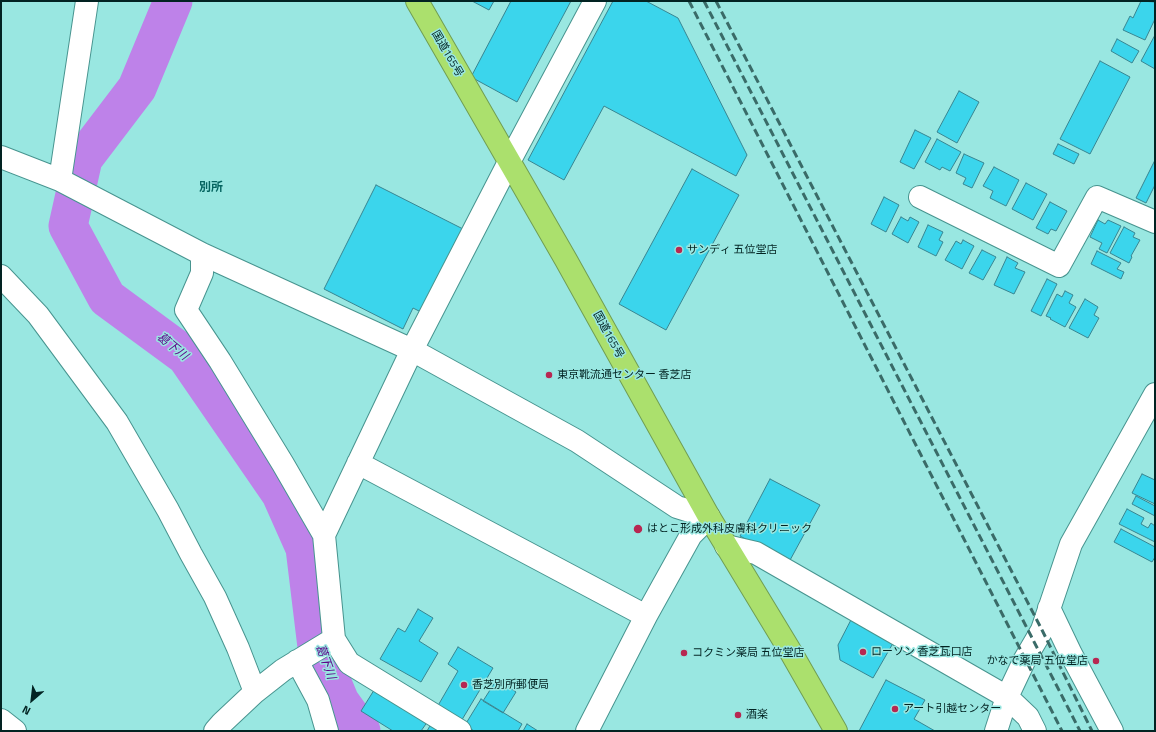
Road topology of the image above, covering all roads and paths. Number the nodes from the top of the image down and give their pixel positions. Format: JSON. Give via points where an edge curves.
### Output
{"nodes":[{"id":1,"x":87,"y":1,"type":"edge"},
{"id":2,"x":417,"y":1,"type":"edge"},
{"id":3,"x":595,"y":1,"type":"edge"},
{"id":4,"x":1,"y":157,"type":"edge"},
{"id":5,"x":508,"y":162,"type":"junction"},
{"id":6,"x":60,"y":180,"type":"junction"},
{"id":7,"x":920,"y":197,"type":"dead end"},
{"id":8,"x":1155,"y":222,"type":"edge"},
{"id":9,"x":202,"y":254,"type":"junction"},
{"id":10,"x":1,"y":276,"type":"edge"},
{"id":11,"x":412,"y":350,"type":"junction"},
{"id":12,"x":1155,"y":394,"type":"edge"},
{"id":13,"x":358,"y":463,"type":"junction"},
{"id":14,"x":709,"y":517,"type":"junction"},
{"id":15,"x":324,"y":535,"type":"junction"},
{"id":16,"x":726,"y":546,"type":"junction"},
{"id":17,"x":1049,"y":608,"type":"junction"},
{"id":18,"x":646,"y":616,"type":"junction"},
{"id":19,"x":334,"y":639,"type":"junction"},
{"id":20,"x":297,"y":661,"type":"junction"},
{"id":21,"x":255,"y":692,"type":"junction"},
{"id":22,"x":1007,"y":697,"type":"junction"},
{"id":23,"x":1,"y":720,"type":"edge"},
{"id":24,"x":15,"y":731,"type":"edge"},
{"id":25,"x":215,"y":731,"type":"edge"},
{"id":26,"x":326,"y":731,"type":"edge"},
{"id":27,"x":460,"y":731,"type":"edge"},
{"id":28,"x":587,"y":731,"type":"edge"},
{"id":29,"x":836,"y":731,"type":"edge"},
{"id":30,"x":996,"y":731,"type":"edge"},
{"id":31,"x":1035,"y":731,"type":"edge"},
{"id":32,"x":1112,"y":731,"type":"edge"}],
"edges":[{"from":1,"to":6,"type":"street"},
{"from":2,"to":5,"type":"highway","name":"国道165号"},
{"from":3,"to":5,"type":"street"},
{"from":4,"to":6,"type":"street"},
{"from":5,"to":11,"type":"street"},
{"from":5,"to":14,"type":"highway","name":"国道165号","via":[[566,260]]},
{"from":6,"to":9,"type":"street"},
{"from":7,"to":8,"type":"street","via":[[1059,266],[1097,197]]},
{"from":9,"to":11,"type":"street"},
{"from":9,"to":15,"type":"street","via":[[202,272],[186,310],[220,361]]},
{"from":10,"to":21,"type":"street","via":[[38,315],[117,422],[215,597]]},
{"from":11,"to":13,"type":"street"},
{"from":11,"to":14,"type":"street","via":[[577,441],[677,507]]},
{"from":12,"to":17,"type":"street","via":[[1071,544]]},
{"from":13,"to":15,"type":"street"},
{"from":13,"to":18,"type":"street"},
{"from":14,"to":16,"type":"highway","name":"国道165号"},
{"from":14,"to":18,"type":"street","via":[[691,535]]},
{"from":15,"to":19,"type":"street"},
{"from":16,"to":22,"type":"street","via":[[756,553]]},
{"from":16,"to":29,"type":"highway","name":"国道165号"},
{"from":17,"to":22,"type":"street","via":[[1042,630]]},
{"from":17,"to":32,"type":"street"},
{"from":18,"to":28,"type":"street"},
{"from":19,"to":20,"type":"street"},
{"from":19,"to":27,"type":"street","via":[[349,663]]},
{"from":20,"to":21,"type":"street"},
{"from":20,"to":26,"type":"street","via":[[318,700]]},
{"from":21,"to":25,"type":"street"},
{"from":22,"to":30,"type":"street"},
{"from":22,"to":31,"type":"street","via":[[1028,717]]},
{"from":23,"to":24,"type":"street"}]}
